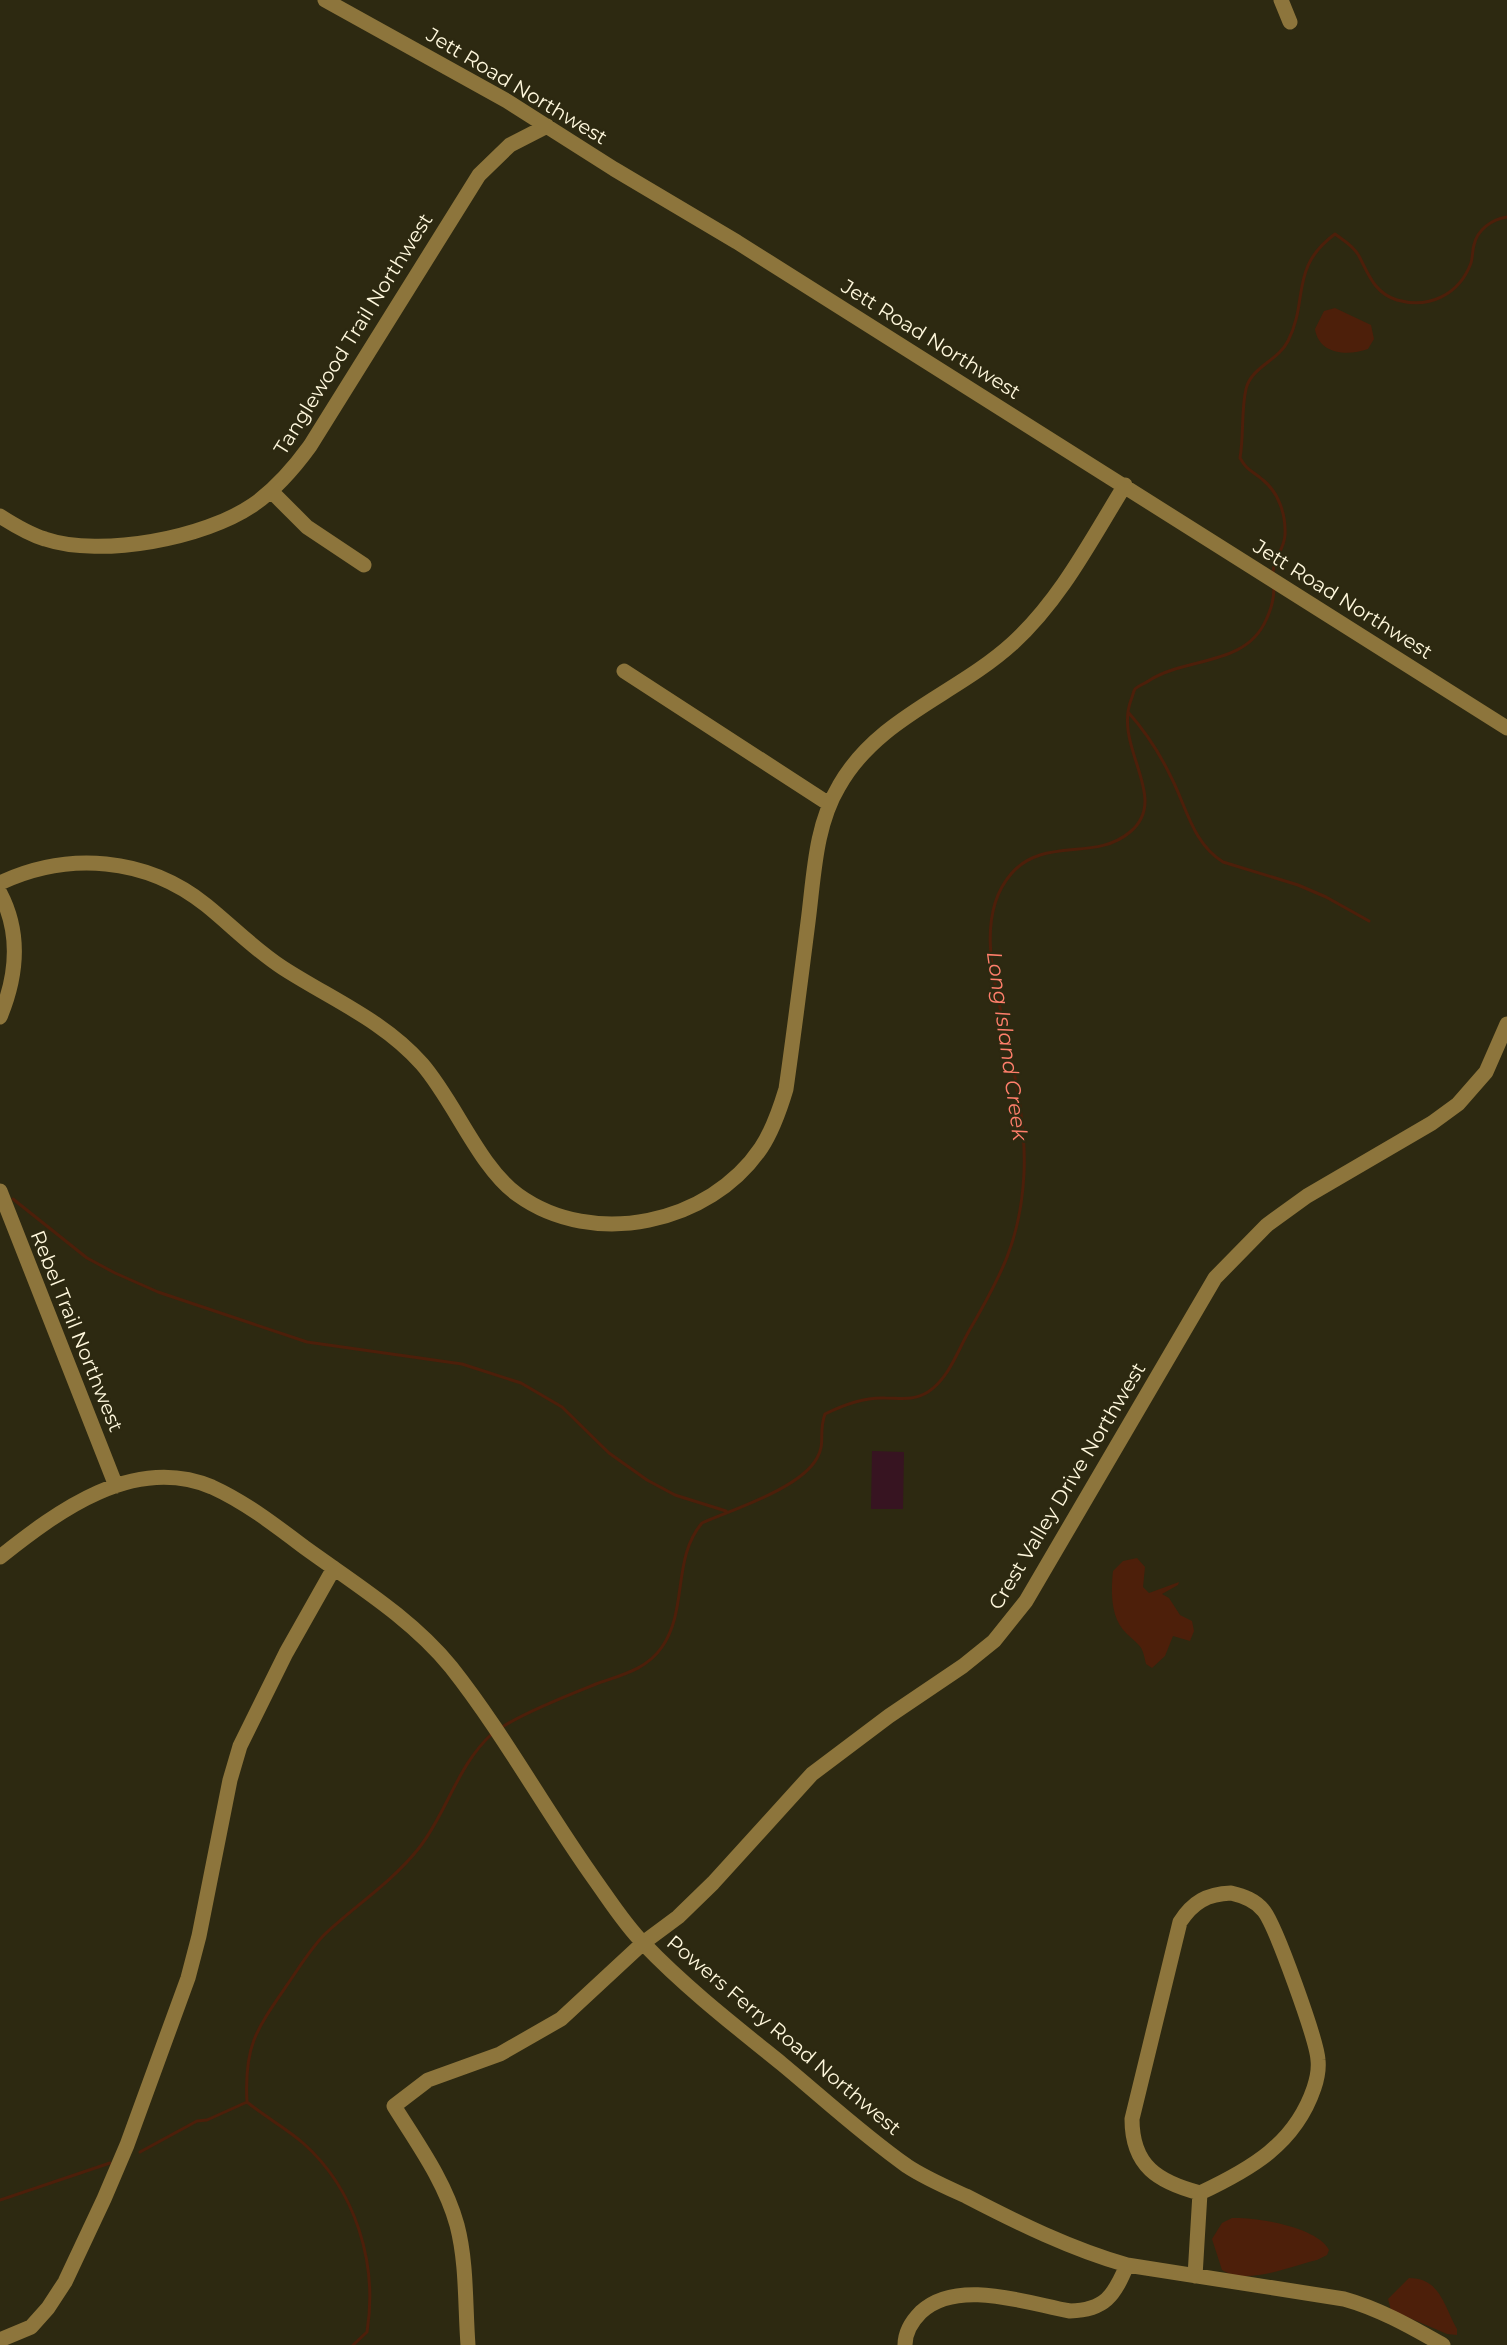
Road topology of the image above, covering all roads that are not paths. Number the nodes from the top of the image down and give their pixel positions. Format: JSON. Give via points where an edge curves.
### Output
{"nodes":[{"id":1,"x":325,"y":0,"type":"edge"},
{"id":2,"x":1281,"y":0,"type":"edge"},
{"id":3,"x":1290,"y":22,"type":"dead end"},
{"id":4,"x":547,"y":126,"type":"junction"},
{"id":5,"x":1125,"y":484,"type":"junction"},
{"id":6,"x":271,"y":491,"type":"junction"},
{"id":7,"x":0,"y":516,"type":"edge"},
{"id":8,"x":364,"y":565,"type":"dead end"},
{"id":9,"x":624,"y":671,"type":"dead end"},
{"id":10,"x":1507,"y":728,"type":"edge"},
{"id":11,"x":829,"y":804,"type":"junction"},
{"id":12,"x":0,"y":883,"type":"edge"},
{"id":13,"x":0,"y":893,"type":"edge"},
{"id":14,"x":0,"y":1017,"type":"edge"},
{"id":15,"x":1507,"y":1024,"type":"edge"},
{"id":16,"x":0,"y":1191,"type":"edge"},
{"id":17,"x":116,"y":1486,"type":"junction"},
{"id":18,"x":0,"y":1557,"type":"edge"},
{"id":19,"x":334,"y":1568,"type":"junction"},
{"id":20,"x":643,"y":1943,"type":"junction"},
{"id":21,"x":1200,"y":2193,"type":"junction"},
{"id":22,"x":1127,"y":2265,"type":"junction"},
{"id":23,"x":1196,"y":2276,"type":"junction"},
{"id":24,"x":0,"y":2340,"type":"edge"},
{"id":25,"x":468,"y":2345,"type":"edge"},
{"id":26,"x":905,"y":2345,"type":"edge"},
{"id":27,"x":1443,"y":2345,"type":"edge"}],
"edges":[{"from":1,"to":4,"type":"street","name":"Jett Road Northwest"},
{"from":2,"to":3,"type":"street"},
{"from":4,"to":5,"type":"street","name":"Jett Road Northwest"},
{"from":4,"to":6,"type":"street","name":"Tanglewood Trail Northwest","via":[[510,145],[479,176],[310,446]]},
{"from":5,"to":10,"type":"street","name":"Jett Road Northwest"},
{"from":5,"to":11,"type":"street","via":[[1068,579],[1034,622],[989,663],[877,737],[850,768]]},
{"from":6,"to":7,"type":"street","name":"Tanglewood Trail Northwest","via":[[239,514],[205,529],[105,546],[45,540]]},
{"from":6,"to":8,"type":"street","via":[[307,527]]},
{"from":9,"to":11,"type":"street"},
{"from":11,"to":12,"type":"street","via":[[818,847],[786,1089],[771,1130],[748,1165],[715,1192],[670,1214],[621,1225],[565,1219],[516,1194],[486,1160],[438,1083],[402,1044],[369,1018],[277,964],[177,885],[131,867],[86,862],[37,868]]},
{"from":13,"to":14,"type":"street","via":[[15,948],[11,984]]},
{"from":15,"to":20,"type":"street","name":"Crest Valley Drive Northwest","via":[[1486,1072],[1458,1104],[1307,1196],[1267,1225],[1215,1278],[1010,1624],[963,1666],[812,1774],[713,1883],[678,1917]]},
{"from":16,"to":17,"type":"street","name":"Rebel Trail Northwest"},
{"from":17,"to":18,"type":"street","name":"Powers Ferry Road Northwest","via":[[48,1519]]},
{"from":17,"to":19,"type":"street","name":"Powers Ferry Road Northwest","via":[[163,1478],[211,1487],[260,1514]]},
{"from":19,"to":20,"type":"street","name":"Powers Ferry Road Northwest","via":[[401,1618],[450,1666],[564,1837]]},
{"from":19,"to":24,"type":"street","via":[[240,1746],[188,1978],[108,2191],[48,2308],[31,2327]]},
{"from":20,"to":22,"type":"street","name":"Powers Ferry Road Northwest","via":[[744,2034],[909,2168],[1019,2223]]},
{"from":20,"to":25,"type":"street","name":"Crest Valley Drive Northwest","via":[[578,2006],[543,2032],[500,2054],[428,2080],[394,2106],[434,2170],[457,2223]]},
{"from":21,"to":21,"type":"street","via":[[1168,2184],[1149,2169],[1135,2145],[1132,2119],[1180,1922],[1201,1899],[1232,1893],[1255,1902],[1271,1922],[1316,2046],[1318,2073],[1306,2105],[1277,2147],[1253,2166]]},
{"from":21,"to":23,"type":"street"},
{"from":22,"to":23,"type":"street","name":"Powers Ferry Road Northwest"},
{"from":22,"to":26,"type":"street","via":[[1111,2296],[1085,2310],[1070,2311],[970,2294],[944,2297],[916,2317]]},
{"from":23,"to":27,"type":"street","name":"Powers Ferry Road Northwest","via":[[1352,2301],[1399,2319]]}]}
